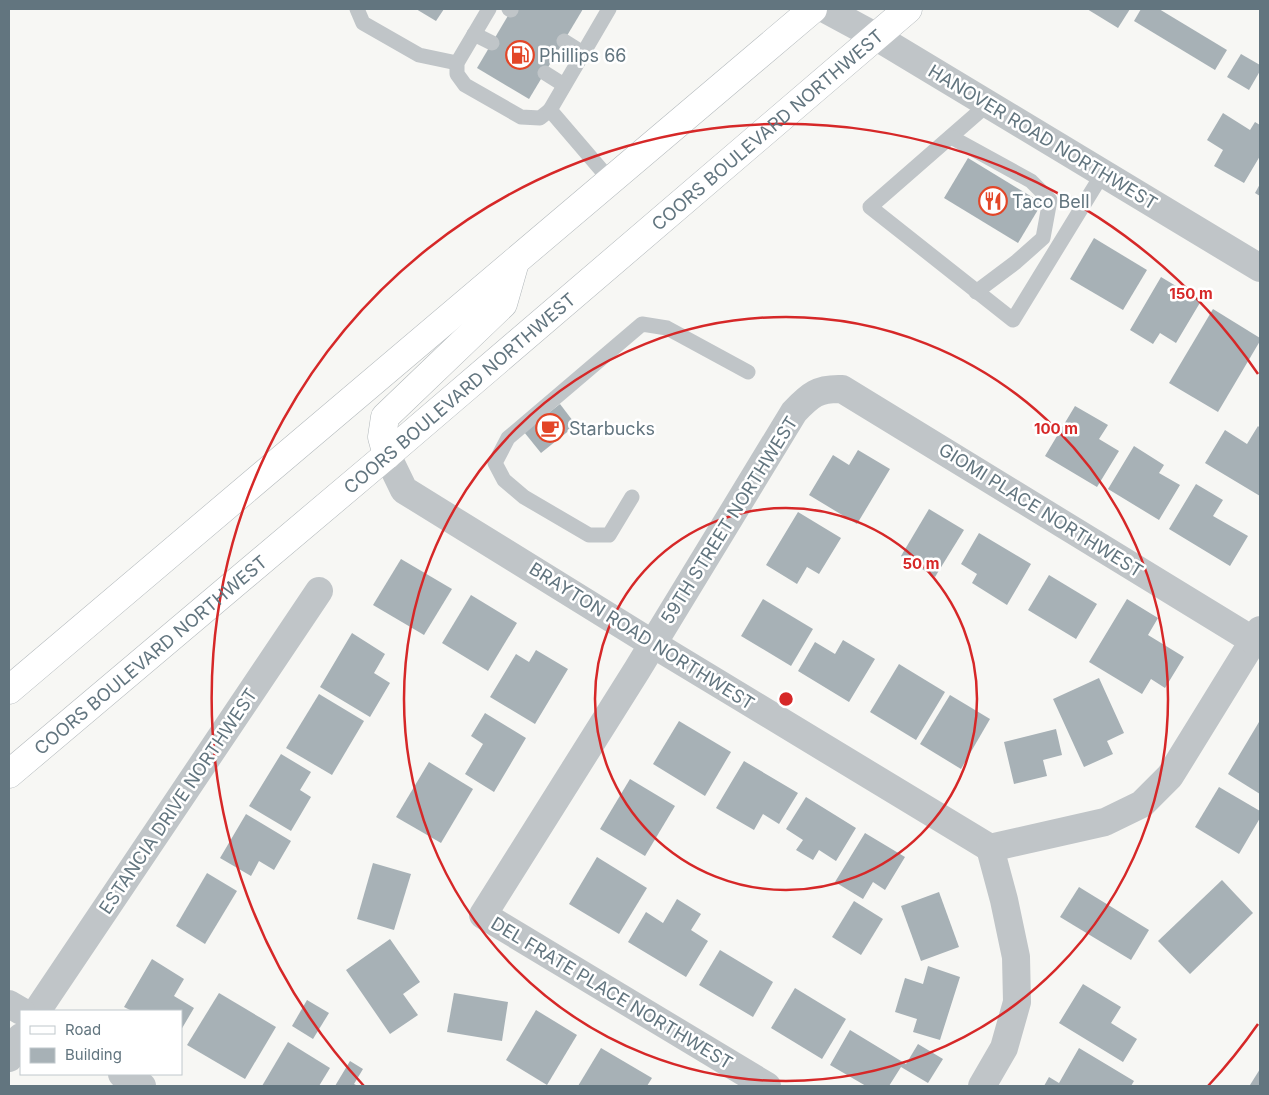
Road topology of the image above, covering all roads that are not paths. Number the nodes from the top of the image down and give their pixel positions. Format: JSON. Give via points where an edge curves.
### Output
{"nodes":[{"id":1,"x":357,"y":9,"type":"edge"},
{"id":2,"x":489,"y":9,"type":"edge"},
{"id":3,"x":609,"y":9,"type":"edge"},
{"id":4,"x":813,"y":9,"type":"edge"},
{"id":5,"x":825,"y":9,"type":"edge"},
{"id":6,"x":908,"y":9,"type":"edge"},
{"id":7,"x":474,"y":34,"type":"junction"},
{"id":8,"x":875,"y":36,"type":"junction"},
{"id":9,"x":564,"y":41,"type":"dead end"},
{"id":10,"x":492,"y":43,"type":"dead end"},
{"id":11,"x":583,"y":53,"type":"junction"},
{"id":12,"x":457,"y":63,"type":"junction"},
{"id":13,"x":545,"y":73,"type":"dead end"},
{"id":14,"x":564,"y":85,"type":"junction"},
{"id":15,"x":988,"y":104,"type":"junction"},
{"id":16,"x":550,"y":110,"type":"junction"},
{"id":17,"x":951,"y":137,"type":"junction"},
{"id":18,"x":1103,"y":173,"type":"junction"},
{"id":19,"x":610,"y":180,"type":"junction"},
{"id":20,"x":515,"y":262,"type":"junction"},
{"id":21,"x":1260,"y":268,"type":"edge"},
{"id":22,"x":976,"y":292,"type":"junction"},
{"id":23,"x":748,"y":372,"type":"dead end"},
{"id":24,"x":826,"y":388,"type":"joint"},
{"id":25,"x":387,"y":456,"type":"junction"},
{"id":26,"x":632,"y":497,"type":"dead end"},
{"id":27,"x":319,"y":591,"type":"dead end"},
{"id":28,"x":1257,"y":635,"type":"edge"},
{"id":29,"x":653,"y":644,"type":"junction"},
{"id":30,"x":9,"y":690,"type":"edge"},
{"id":31,"x":9,"y":774,"type":"edge"},
{"id":32,"x":990,"y":848,"type":"junction"},
{"id":33,"x":484,"y":916,"type":"joint"},
{"id":34,"x":9,"y":1004,"type":"edge"},
{"id":35,"x":38,"y":1010,"type":"edge"},
{"id":36,"x":20,"y":1011,"type":"edge"},
{"id":37,"x":20,"y":1039,"type":"edge"},
{"id":38,"x":9,"y":1058,"type":"edge"},
{"id":39,"x":124,"y":1075,"type":"edge"},
{"id":40,"x":142,"y":1086,"type":"edge"},
{"id":41,"x":767,"y":1086,"type":"edge"},
{"id":42,"x":982,"y":1086,"type":"edge"}],
"edges":[{"from":1,"to":12,"type":"lane","via":[[363,23],[419,55]]},
{"from":2,"to":7,"type":"lane"},
{"from":3,"to":11,"type":"lane"},
{"from":4,"to":19,"type":"main road"},
{"from":5,"to":8,"type":"street","name":"HANOVER ROAD NORTHWEST"},
{"from":6,"to":8,"type":"main road","name":"COORS BOULEVARD NORTHWEST"},
{"from":7,"to":10,"type":"lane"},
{"from":7,"to":12,"type":"lane"},
{"from":8,"to":15,"type":"street","name":"HANOVER ROAD NORTHWEST"},
{"from":8,"to":25,"type":"main road","name":"COORS BOULEVARD NORTHWEST"},
{"from":9,"to":11,"type":"lane"},
{"from":11,"to":14,"type":"lane"},
{"from":12,"to":16,"type":"lane","via":[[457,74],[465,85],[521,117],[540,118]]},
{"from":13,"to":14,"type":"lane"},
{"from":14,"to":16,"type":"lane"},
{"from":15,"to":17,"type":"lane"},
{"from":15,"to":18,"type":"street","name":"HANOVER ROAD NORTHWEST"},
{"from":16,"to":19,"type":"lane"},
{"from":17,"to":22,"type":"lane","via":[[870,207]]},
{"from":17,"to":22,"type":"lane","via":[[1031,181],[1050,200],[1043,238]]},
{"from":18,"to":21,"type":"street","name":"HANOVER ROAD NORTHWEST"},
{"from":18,"to":22,"type":"lane","via":[[1013,320]]},
{"from":19,"to":20,"type":"main road"},
{"from":20,"to":25,"type":"main road","via":[[502,304],[385,416],[382,437]]},
{"from":20,"to":30,"type":"main road"},
{"from":23,"to":26,"type":"lane","via":[[667,328],[642,324],[508,438],[495,463],[504,480],[524,497],[589,535],[609,535]]},
{"from":24,"to":28,"type":"street","name":"GIOMI PLACE NORTHWEST","via":[[842,389],[859,398]]},
{"from":24,"to":29,"type":"street","name":"59TH STREET NORTHWEST","via":[[806,398],[794,412]]},
{"from":25,"to":29,"type":"street","name":"BRAYTON ROAD NORTHWEST","via":[[404,490]]},
{"from":25,"to":31,"type":"main road","name":"COORS BOULEVARD NORTHWEST"},
{"from":27,"to":35,"type":"street","name":"ESTANCIA DRIVE NORTHWEST"},
{"from":28,"to":32,"type":"street","via":[[1170,776],[1142,804],[1105,822]]},
{"from":29,"to":32,"type":"street","name":"BRAYTON ROAD NORTHWEST"},
{"from":29,"to":33,"type":"street","name":"59TH STREET NORTHWEST"},
{"from":32,"to":42,"type":"street","via":[[1016,957],[1016,1002],[1004,1048]]},
{"from":33,"to":41,"type":"street","name":"DEL FRATE PLACE NORTHWEST"},
{"from":34,"to":36,"type":"street"},
{"from":37,"to":38,"type":"street"},
{"from":39,"to":40,"type":"street"}]}
